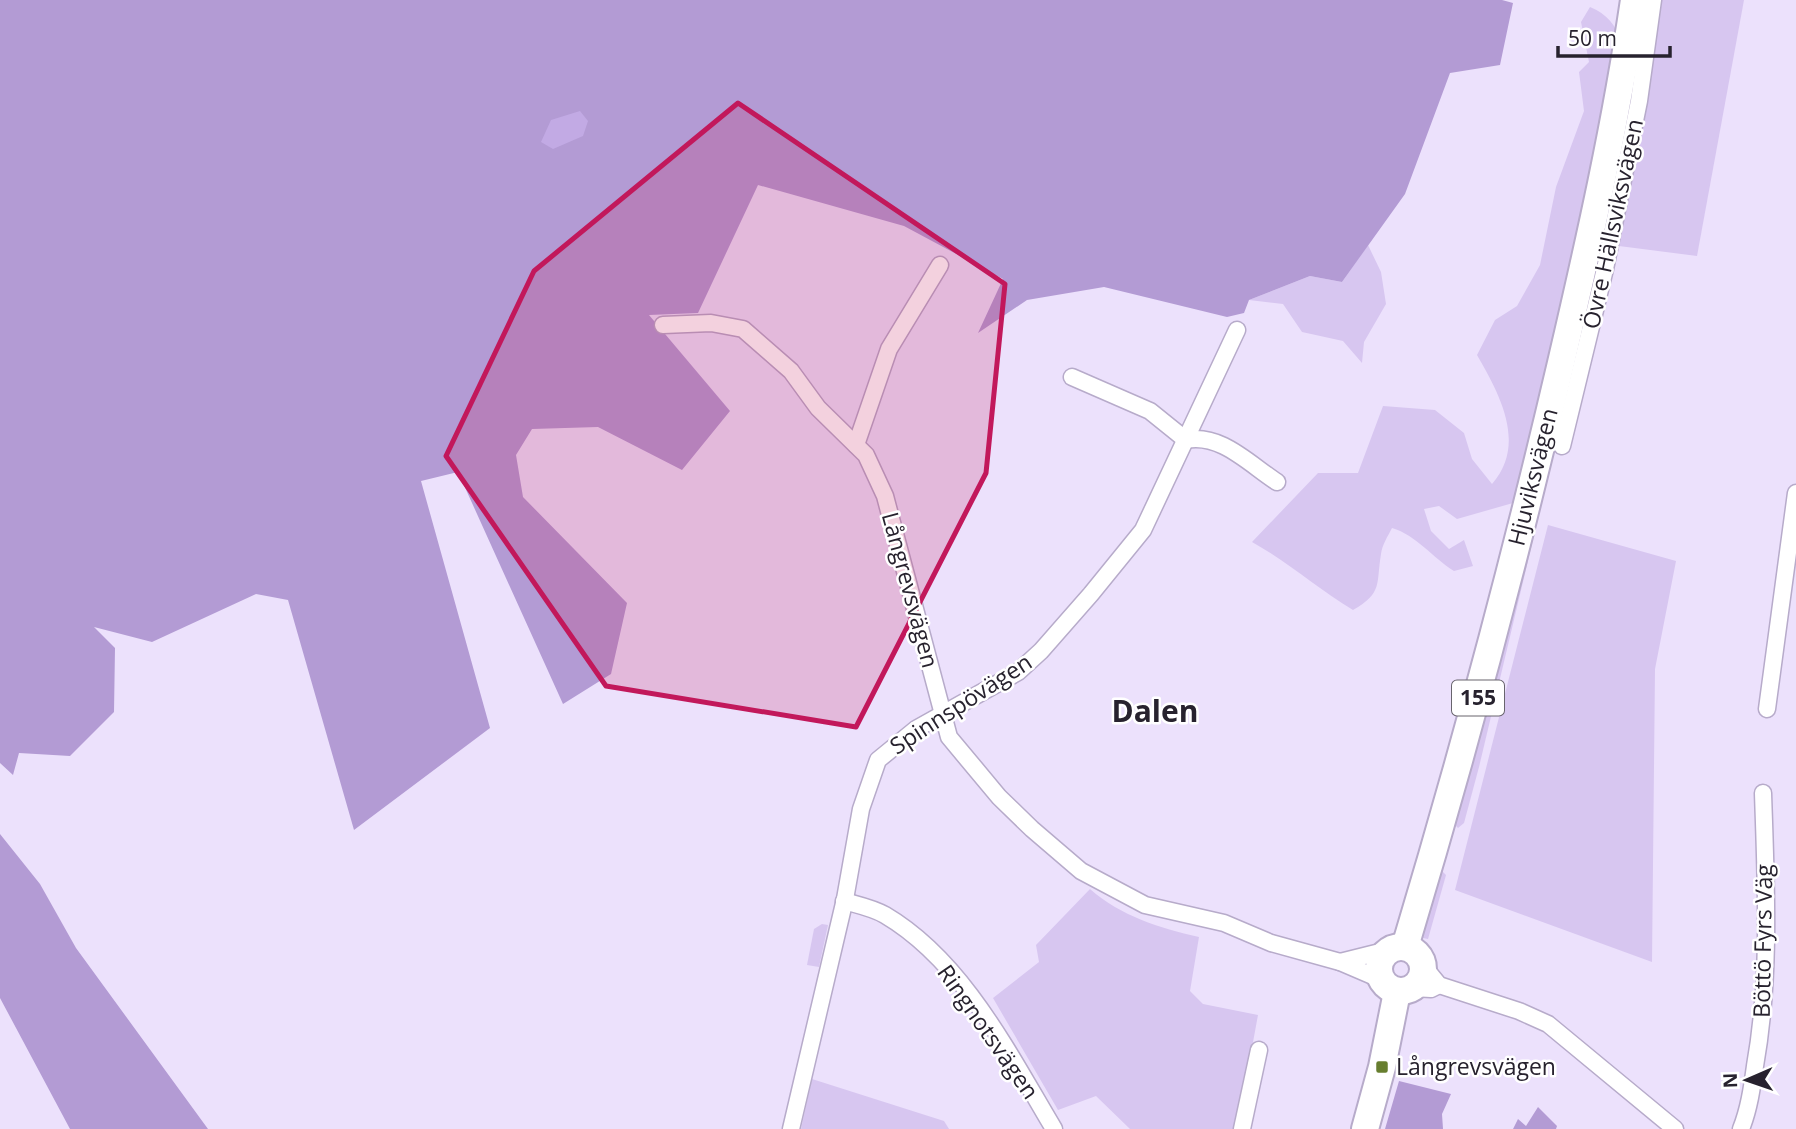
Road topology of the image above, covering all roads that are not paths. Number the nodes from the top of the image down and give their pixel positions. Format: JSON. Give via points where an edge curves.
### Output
{"nodes":[{"id":1,"x":1634,"y":0,"type":"edge"},
{"id":2,"x":1653,"y":0,"type":"edge"},
{"id":3,"x":940,"y":265,"type":"dead end"},
{"id":4,"x":663,"y":325,"type":"dead end"},
{"id":5,"x":1237,"y":330,"type":"dead end"},
{"id":6,"x":1072,"y":377,"type":"dead end"},
{"id":7,"x":1186,"y":440,"type":"junction"},
{"id":8,"x":856,"y":445,"type":"junction"},
{"id":9,"x":1562,"y":446,"type":"dead end"},
{"id":10,"x":1277,"y":482,"type":"dead end"},
{"id":11,"x":1796,"y":493,"type":"edge"},
{"id":12,"x":1766,"y":709,"type":"dead end"},
{"id":13,"x":942,"y":713,"type":"junction"},
{"id":14,"x":1763,"y":793,"type":"dead end"},
{"id":15,"x":844,"y":901,"type":"junction"},
{"id":16,"x":1340,"y":962,"type":"junction"},
{"id":17,"x":1401,"y":970,"type":"junction"},
{"id":18,"x":1439,"y":985,"type":"junction"},
{"id":19,"x":1259,"y":1050,"type":"dead end"},
{"id":20,"x":791,"y":1129,"type":"edge"},
{"id":21,"x":1054,"y":1129,"type":"edge"},
{"id":22,"x":1242,"y":1129,"type":"edge"},
{"id":23,"x":1364,"y":1129,"type":"edge"},
{"id":24,"x":1675,"y":1129,"type":"edge"},
{"id":25,"x":1741,"y":1129,"type":"edge"}],
"edges":[{"from":1,"to":17,"type":"main road","name":"Hjuviksvägen","number":"155","via":[[1600,194],[1547,424],[1469,732]]},
{"from":2,"to":9,"type":"street","name":"Övre Hällsviksvägen","via":[[1639,101],[1605,269]]},
{"from":3,"to":8,"type":"street","via":[[889,349]]},
{"from":4,"to":8,"type":"street","name":"Långrevsvägen","via":[[711,323],[743,329],[791,371],[818,408]]},
{"from":5,"to":7,"type":"street","name":"Spinnspövägen"},
{"from":6,"to":7,"type":"street","via":[[1150,411]]},
{"from":7,"to":10,"type":"street","via":[[1215,440]]},
{"from":7,"to":13,"type":"street","name":"Spinnspövägen","via":[[1143,530],[1041,652],[1000,684]]},
{"from":8,"to":13,"type":"street","name":"Långrevsvägen","via":[[866,455],[885,496]]},
{"from":11,"to":12,"type":"street"},
{"from":13,"to":15,"type":"street","name":"Spinnspövägen","via":[[898,740],[878,761],[861,810]]},
{"from":13,"to":16,"type":"street","name":"Långrevsvägen","via":[[949,737],[999,797],[1105,886],[1145,905],[1213,920],[1274,944]]},
{"from":14,"to":25,"type":"street","name":"Böttö Fyrs Väg","via":[[1767,962],[1760,1035]]},
{"from":15,"to":20,"type":"street","name":"Spinnspövägen"},
{"from":15,"to":21,"type":"street","name":"Ringnotsvägen","via":[[885,915],[936,957],[976,1006]]},
{"from":16,"to":17,"type":"street","name":"Långrevsvägen"},
{"from":16,"to":17,"type":"street","name":"Långrevsvägen"},
{"from":17,"to":18,"type":"street"},
{"from":17,"to":18,"type":"street","via":[[1431,989]]},
{"from":17,"to":23,"type":"main road","name":"Hjuviksvägen","number":"155"},
{"from":18,"to":24,"type":"street","via":[[1548,1024]]},
{"from":19,"to":22,"type":"street"}]}
